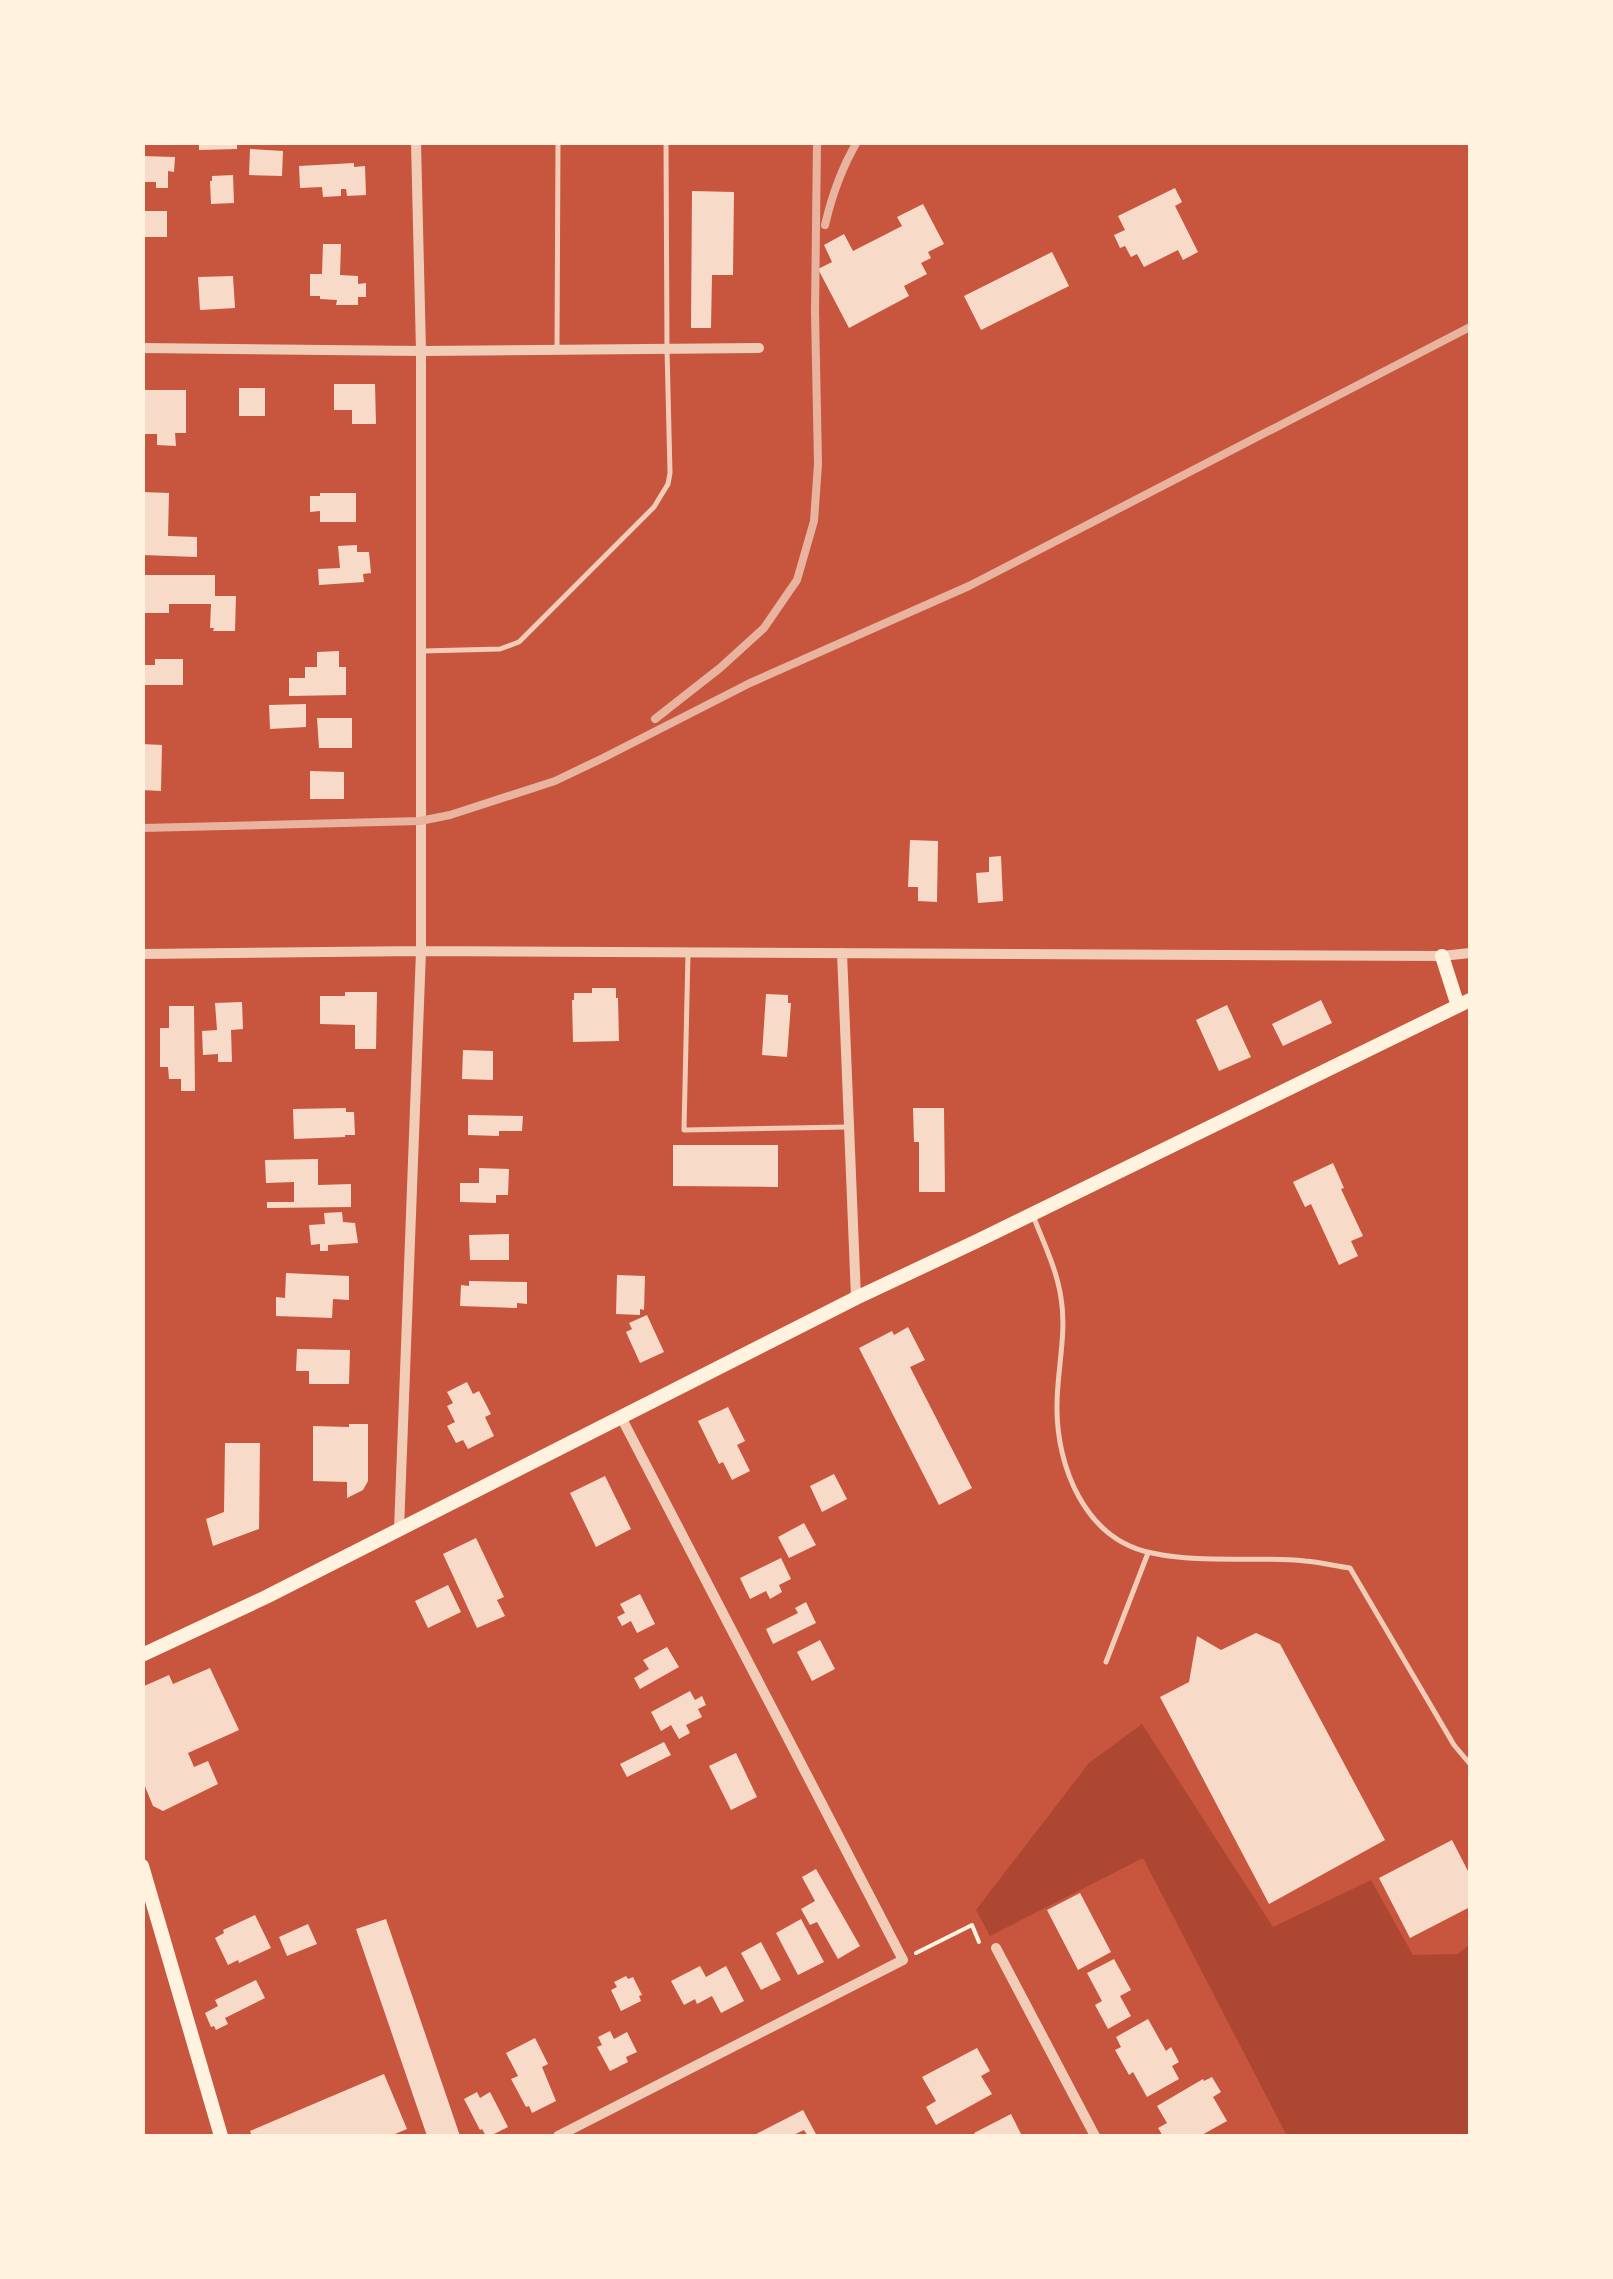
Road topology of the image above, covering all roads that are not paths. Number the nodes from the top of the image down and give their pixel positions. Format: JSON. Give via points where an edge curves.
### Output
{"nodes":[{"id":1,"x":416,"y":142,"type":"edge"},
{"id":2,"x":558,"y":142,"type":"edge"},
{"id":3,"x":666,"y":142,"type":"edge"},
{"id":4,"x":142,"y":348,"type":"edge"},
{"id":5,"x":759,"y":348,"type":"dead end"},
{"id":6,"x":557,"y":349,"type":"junction"},
{"id":7,"x":667,"y":349,"type":"junction"},
{"id":8,"x":421,"y":351,"type":"junction"},
{"id":9,"x":420,"y":652,"type":"junction"},
{"id":10,"x":420,"y":951,"type":"junction"},
{"id":11,"x":688,"y":952,"type":"junction"},
{"id":12,"x":842,"y":953,"type":"junction"},
{"id":13,"x":1470,"y":953,"type":"edge"},
{"id":14,"x":142,"y":954,"type":"edge"},
{"id":15,"x":1442,"y":956,"type":"junction"},
{"id":16,"x":1466,"y":1004,"type":"edge"},
{"id":17,"x":850,"y":1127,"type":"junction"},
{"id":18,"x":1033,"y":1214,"type":"junction"},
{"id":19,"x":856,"y":1298,"type":"junction"},
{"id":20,"x":622,"y":1417,"type":"junction"},
{"id":21,"x":399,"y":1530,"type":"junction"},
{"id":22,"x":1148,"y":1553,"type":"junction"},
{"id":23,"x":142,"y":1656,"type":"edge"},
{"id":24,"x":1106,"y":1662,"type":"dead end"},
{"id":25,"x":1470,"y":1764,"type":"edge"},
{"id":26,"x":142,"y":1866,"type":"edge"},
{"id":27,"x":142,"y":1880,"type":"edge"},
{"id":28,"x":154,"y":1904,"type":"junction"},
{"id":29,"x":996,"y":1948,"type":"road end"},
{"id":30,"x":220,"y":2136,"type":"edge"},
{"id":31,"x":558,"y":2136,"type":"edge"},
{"id":32,"x":1096,"y":2136,"type":"edge"}],
"edges":[{"from":1,"to":8,"type":"street"},
{"from":2,"to":6,"type":"lane"},
{"from":3,"to":7,"type":"lane"},
{"from":4,"to":8,"type":"street"},
{"from":5,"to":7,"type":"street"},
{"from":6,"to":7,"type":"street"},
{"from":6,"to":8,"type":"street"},
{"from":7,"to":9,"type":"lane","via":[[670,473],[654,506],[519,642],[500,649]]},
{"from":8,"to":9,"type":"street"},
{"from":9,"to":10,"type":"street"},
{"from":10,"to":11,"type":"street"},
{"from":10,"to":14,"type":"street"},
{"from":10,"to":21,"type":"street"},
{"from":11,"to":12,"type":"street"},
{"from":11,"to":17,"type":"lane","via":[[684,1130]]},
{"from":12,"to":15,"type":"street"},
{"from":12,"to":17,"type":"street"},
{"from":13,"to":15,"type":"street"},
{"from":15,"to":16,"type":"main road"},
{"from":16,"to":18,"type":"main road"},
{"from":17,"to":19,"type":"street"},
{"from":18,"to":19,"type":"main road"},
{"from":18,"to":22,"type":"lane","via":[[1061,1298],[1057,1402],[1071,1482],[1108,1534]]},
{"from":19,"to":20,"type":"main road"},
{"from":20,"to":21,"type":"main road"},
{"from":20,"to":31,"type":"street","via":[[903,1960]]},
{"from":21,"to":23,"type":"main road"},
{"from":22,"to":24,"type":"lane"},
{"from":22,"to":25,"type":"lane","via":[[1350,1568]]},
{"from":26,"to":28,"type":"main road"},
{"from":27,"to":28,"type":"main road"},
{"from":28,"to":30,"type":"main road"},
{"from":29,"to":32,"type":"street"}]}
